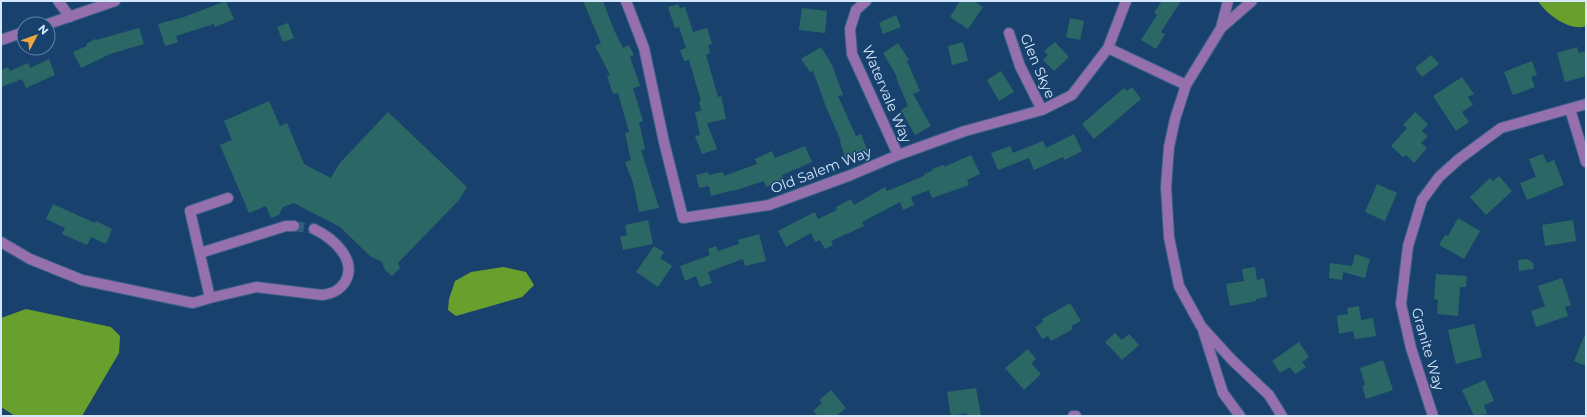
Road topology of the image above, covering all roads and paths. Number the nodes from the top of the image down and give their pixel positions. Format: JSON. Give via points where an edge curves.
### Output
{"nodes":[{"id":1,"x":58,"y":1,"type":"edge"},
{"id":2,"x":115,"y":1,"type":"edge"},
{"id":3,"x":626,"y":1,"type":"edge"},
{"id":4,"x":866,"y":1,"type":"edge"},
{"id":5,"x":1126,"y":1,"type":"edge"},
{"id":6,"x":1228,"y":1,"type":"edge"},
{"id":7,"x":1252,"y":1,"type":"edge"},
{"id":8,"x":70,"y":17,"type":"junction"},
{"id":9,"x":56,"y":21,"type":"edge"},
{"id":10,"x":1221,"y":28,"type":"junction"},
{"id":11,"x":1009,"y":33,"type":"dead end"},
{"id":12,"x":16,"y":35,"type":"edge"},
{"id":13,"x":1,"y":40,"type":"edge"},
{"id":14,"x":1108,"y":48,"type":"junction"},
{"id":15,"x":1186,"y":85,"type":"junction"},
{"id":16,"x":1586,"y":104,"type":"edge"},
{"id":17,"x":1570,"y":109,"type":"junction"},
{"id":18,"x":1042,"y":110,"type":"junction"},
{"id":19,"x":898,"y":155,"type":"junction"},
{"id":20,"x":1586,"y":162,"type":"edge"},
{"id":21,"x":228,"y":198,"type":"dead end"},
{"id":22,"x":294,"y":226,"type":"tunnel mouth"},
{"id":23,"x":314,"y":229,"type":"tunnel mouth"},
{"id":24,"x":1,"y":242,"type":"edge"},
{"id":25,"x":200,"y":253,"type":"junction"},
{"id":26,"x":210,"y":298,"type":"junction"},
{"id":27,"x":1201,"y":326,"type":"junction"},
{"id":28,"x":1073,"y":416,"type":"edge"},
{"id":29,"x":1076,"y":416,"type":"edge"},
{"id":30,"x":1240,"y":416,"type":"edge"},
{"id":31,"x":1282,"y":416,"type":"edge"},
{"id":32,"x":1433,"y":416,"type":"edge"}],
"edges":[{"from":1,"to":8,"type":"street"},
{"from":2,"to":8,"type":"street"},
{"from":3,"to":19,"type":"street","name":"Old Salem Way","via":[[644,48],[683,218],[769,205]]},
{"from":4,"to":19,"type":"street","name":"Watervale Way","via":[[856,10],[850,29],[852,54]]},
{"from":5,"to":14,"type":"street","name":"Old Salem Way"},
{"from":6,"to":10,"type":"street"},
{"from":7,"to":10,"type":"street"},
{"from":8,"to":9,"type":"street"},
{"from":10,"to":15,"type":"street"},
{"from":11,"to":18,"type":"street","name":"Glen Skye","via":[[1020,66]]},
{"from":12,"to":13,"type":"street"},
{"from":14,"to":15,"type":"street"},
{"from":14,"to":18,"type":"street","name":"Old Salem Way","via":[[1072,96]]},
{"from":15,"to":27,"type":"street","via":[[1169,147],[1166,187],[1169,237],[1179,286]]},
{"from":16,"to":17,"type":"street","name":"Granite Way"},
{"from":17,"to":20,"type":"street"},
{"from":17,"to":32,"type":"street","name":"Granite Way","via":[[1501,128],[1439,177],[1422,200],[1408,246],[1400,304]]},
{"from":18,"to":19,"type":"street","name":"Old Salem Way","via":[[965,131]]},
{"from":21,"to":25,"type":"street","via":[[190,211]]},
{"from":22,"to":25,"type":"street","via":[[286,226]]},
{"from":23,"to":26,"type":"street","via":[[327,235],[342,252],[349,265],[348,277],[332,294],[256,287]]},
{"from":24,"to":26,"type":"street","via":[[30,259],[82,280],[193,303]]},
{"from":25,"to":26,"type":"street"},
{"from":27,"to":30,"type":"street","via":[[1223,394]]},
{"from":27,"to":31,"type":"street","via":[[1269,395]]},
{"from":28,"to":29,"type":"street"}]}
